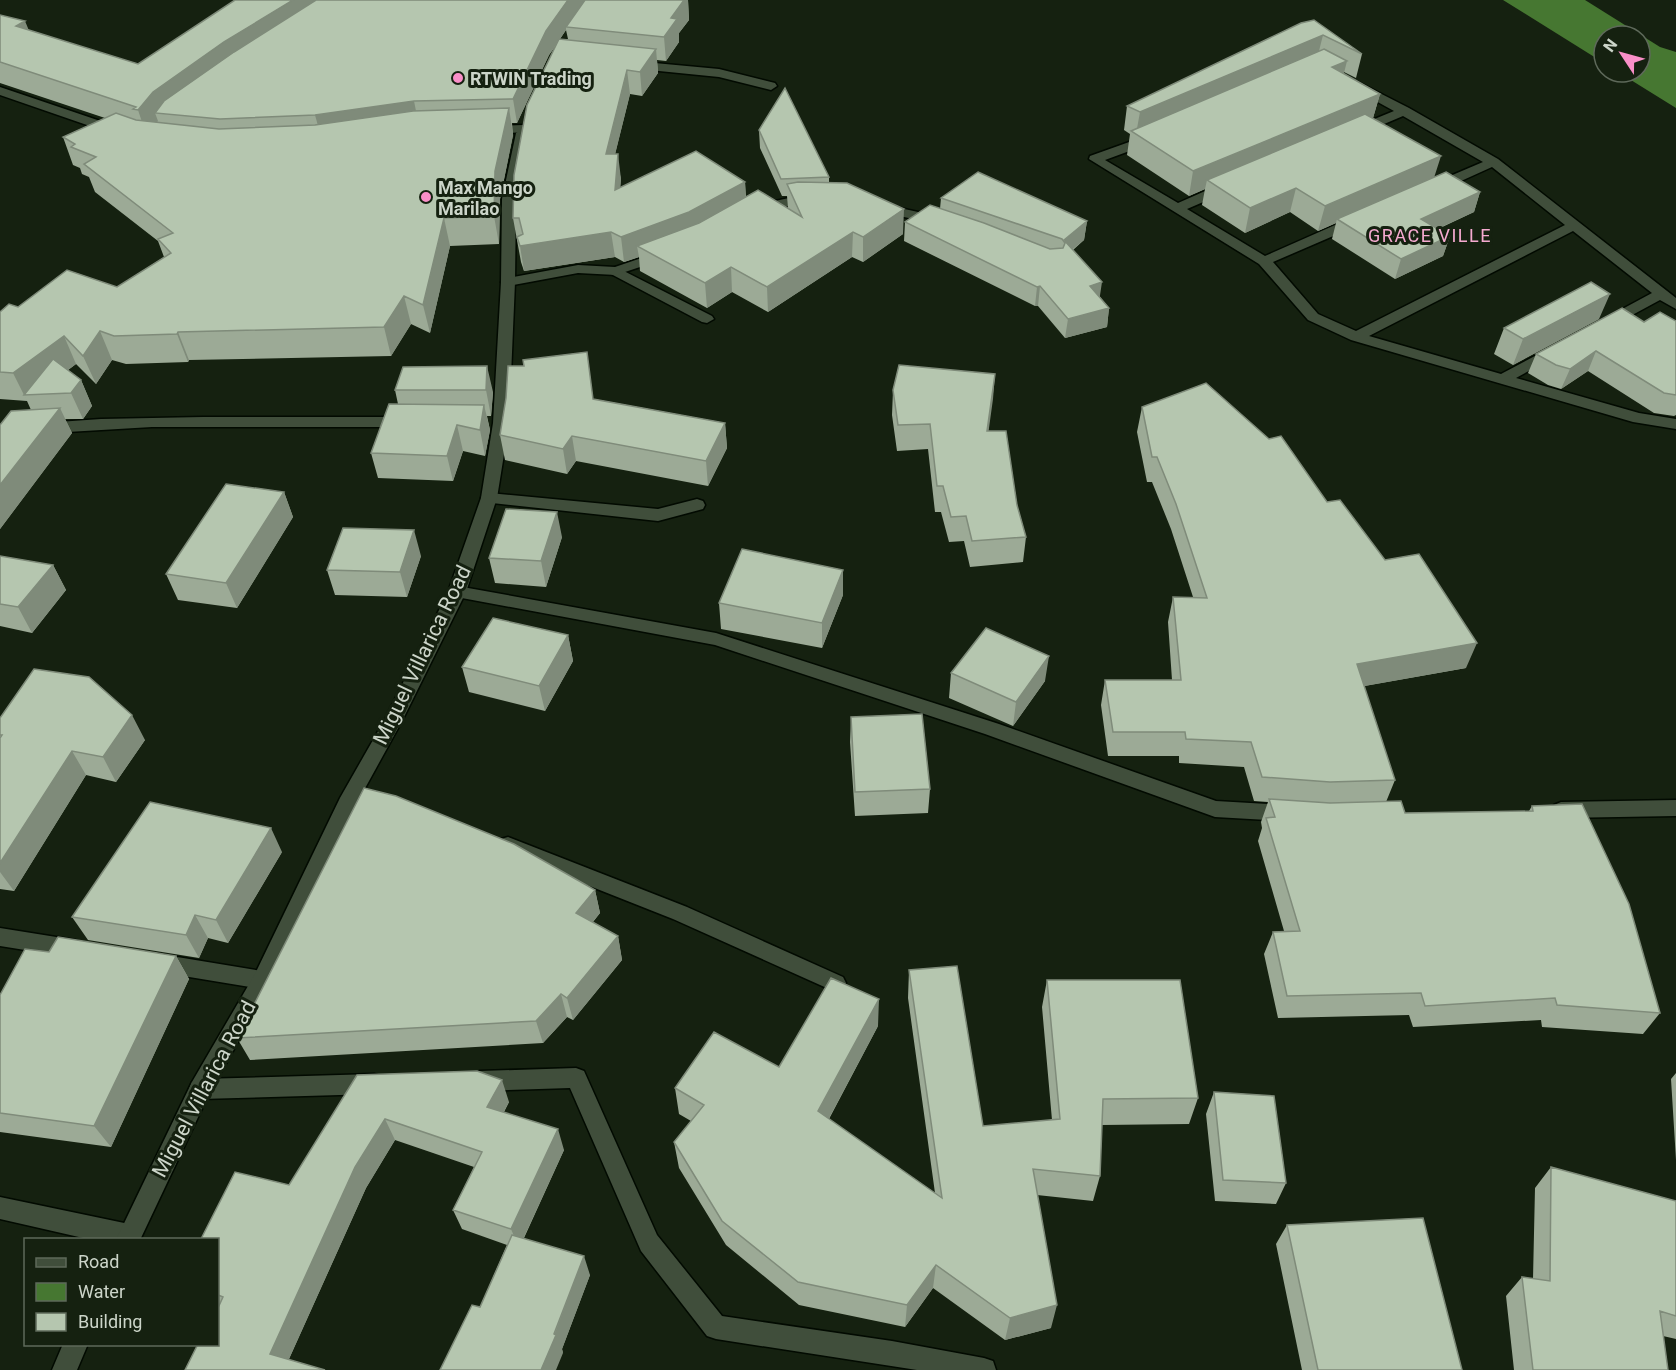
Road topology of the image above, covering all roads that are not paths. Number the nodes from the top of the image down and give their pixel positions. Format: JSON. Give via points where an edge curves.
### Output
{"nodes":[{"id":1,"x":624,"y":64,"type":"edge"},
{"id":2,"x":1347,"y":80,"type":"edge"},
{"id":3,"x":771,"y":86,"type":"dead end"},
{"id":4,"x":0,"y":92,"type":"edge"},
{"id":5,"x":533,"y":108,"type":"edge"},
{"id":6,"x":1405,"y":111,"type":"junction"},
{"id":7,"x":523,"y":129,"type":"junction"},
{"id":8,"x":477,"y":130,"type":"edge"},
{"id":9,"x":1163,"y":134,"type":"edge"},
{"id":10,"x":129,"y":135,"type":"edge"},
{"id":11,"x":1343,"y":137,"type":"edge"},
{"id":12,"x":1494,"y":162,"type":"junction"},
{"id":13,"x":1238,"y":181,"type":"edge"},
{"id":14,"x":1417,"y":195,"type":"edge"},
{"id":15,"x":823,"y":201,"type":"edge"},
{"id":16,"x":867,"y":206,"type":"edge"},
{"id":17,"x":1178,"y":208,"type":"junction"},
{"id":18,"x":748,"y":214,"type":"edge"},
{"id":19,"x":1373,"y":214,"type":"edge"},
{"id":20,"x":957,"y":226,"type":"edge"},
{"id":21,"x":1573,"y":226,"type":"junction"},
{"id":22,"x":673,"y":250,"type":"edge"},
{"id":23,"x":1264,"y":261,"type":"junction"},
{"id":24,"x":616,"y":272,"type":"junction"},
{"id":25,"x":508,"y":282,"type":"junction"},
{"id":26,"x":1660,"y":294,"type":"junction"},
{"id":27,"x":1676,"y":305,"type":"edge"},
{"id":28,"x":707,"y":319,"type":"dead end"},
{"id":29,"x":1597,"y":328,"type":"edge"},
{"id":30,"x":1356,"y":337,"type":"junction"},
{"id":31,"x":1565,"y":345,"type":"edge"},
{"id":32,"x":1502,"y":379,"type":"junction"},
{"id":33,"x":420,"y":422,"type":"edge"},
{"id":34,"x":1676,"y":424,"type":"edge"},
{"id":35,"x":0,"y":431,"type":"edge"},
{"id":36,"x":489,"y":498,"type":"junction"},
{"id":37,"x":698,"y":505,"type":"dead end"},
{"id":38,"x":457,"y":592,"type":"junction"},
{"id":39,"x":350,"y":798,"type":"junction"},
{"id":40,"x":374,"y":804,"type":"edge"},
{"id":41,"x":1676,"y":808,"type":"edge"},
{"id":42,"x":1544,"y":811,"type":"edge"},
{"id":43,"x":1309,"y":815,"type":"edge"},
{"id":44,"x":485,"y":837,"type":"edge"},
{"id":45,"x":0,"y":938,"type":"edge"},
{"id":46,"x":93,"y":952,"type":"edge"},
{"id":47,"x":140,"y":960,"type":"edge"},
{"id":48,"x":262,"y":980,"type":"junction"},
{"id":49,"x":836,"y":983,"type":"edge"},
{"id":50,"x":460,"y":1082,"type":"edge"},
{"id":51,"x":390,"y":1084,"type":"edge"},
{"id":52,"x":200,"y":1089,"type":"junction"},
{"id":53,"x":0,"y":1208,"type":"edge"},
{"id":54,"x":129,"y":1238,"type":"edge"},
{"id":55,"x":75,"y":1346,"type":"edge"},
{"id":56,"x":64,"y":1370,"type":"edge"},
{"id":57,"x":984,"y":1370,"type":"edge"}],
"edges":[{"from":1,"to":3,"type":"street","via":[[719,73]]},
{"from":2,"to":6,"type":"street"},
{"from":4,"to":10,"type":"street"},
{"from":5,"to":7,"type":"street","name":"Miguel Villarica Road"},
{"from":6,"to":11,"type":"street"},
{"from":6,"to":12,"type":"street"},
{"from":7,"to":8,"type":"street"},
{"from":7,"to":25,"type":"street","name":"Miguel Villarica Road","via":[[509,199]]},
{"from":9,"to":17,"type":"street","via":[[1095,159]]},
{"from":12,"to":14,"type":"street"},
{"from":12,"to":21,"type":"street"},
{"from":13,"to":17,"type":"street"},
{"from":15,"to":18,"type":"street","via":[[789,202]]},
{"from":16,"to":20,"type":"street"},
{"from":17,"to":23,"type":"street"},
{"from":19,"to":23,"type":"street"},
{"from":21,"to":26,"type":"street"},
{"from":21,"to":30,"type":"street"},
{"from":22,"to":24,"type":"street"},
{"from":23,"to":30,"type":"street","via":[[1313,317]]},
{"from":24,"to":25,"type":"street","via":[[578,268]]},
{"from":24,"to":28,"type":"street"},
{"from":25,"to":36,"type":"street","name":"Miguel Villarica Road"},
{"from":26,"to":27,"type":"street"},
{"from":26,"to":29,"type":"street"},
{"from":30,"to":32,"type":"street"},
{"from":31,"to":32,"type":"street"},
{"from":32,"to":34,"type":"street","via":[[1638,418]]},
{"from":33,"to":35,"type":"street","via":[[221,422]]},
{"from":36,"to":37,"type":"street","via":[[658,514]]},
{"from":36,"to":38,"type":"street","name":"Miguel Villarica Road"},
{"from":38,"to":39,"type":"street","name":"Miguel Villarica Road"},
{"from":38,"to":43,"type":"street","via":[[716,639],[981,725],[1215,809]]},
{"from":39,"to":40,"type":"street"},
{"from":39,"to":48,"type":"street","name":"Miguel Villarica Road"},
{"from":41,"to":42,"type":"street"},
{"from":44,"to":49,"type":"street","via":[[680,913]]},
{"from":45,"to":46,"type":"street"},
{"from":47,"to":48,"type":"street"},
{"from":48,"to":52,"type":"street","name":"Miguel Villarica Road"},
{"from":50,"to":57,"type":"street","via":[[576,1078],[649,1242],[716,1328]]},
{"from":51,"to":52,"type":"street"},
{"from":52,"to":54,"type":"street","name":"Miguel Villarica Road"},
{"from":53,"to":54,"type":"street"},
{"from":55,"to":56,"type":"street"}]}
